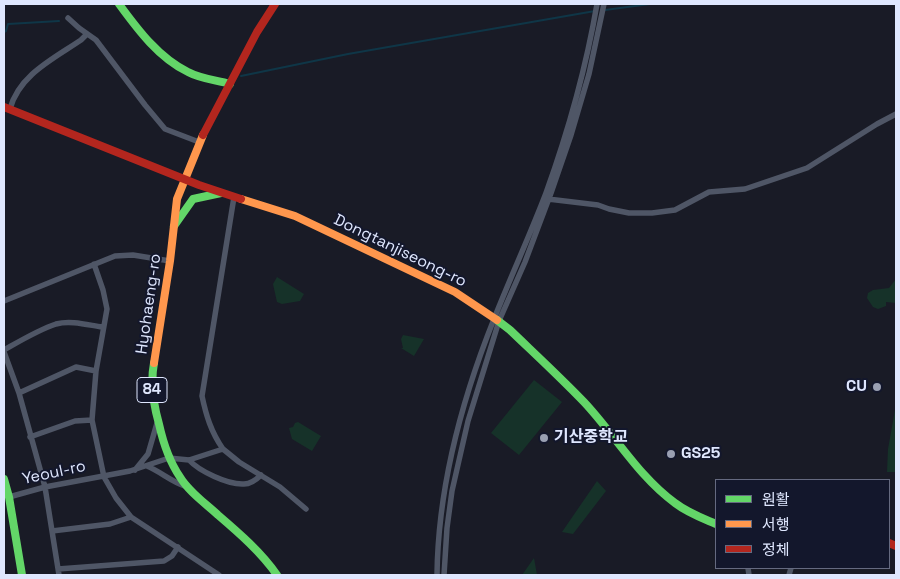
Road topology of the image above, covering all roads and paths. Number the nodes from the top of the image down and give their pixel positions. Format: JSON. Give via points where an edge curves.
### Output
{"nodes":[{"id":1,"x":119,"y":4,"type":"edge"},
{"id":2,"x":274,"y":4,"type":"edge"},
{"id":3,"x":597,"y":4,"type":"edge"},
{"id":4,"x":604,"y":4,"type":"edge"},
{"id":5,"x":68,"y":18,"type":"dead end"},
{"id":6,"x":596,"y":28,"type":"junction"},
{"id":7,"x":87,"y":34,"type":"junction"},
{"id":8,"x":228,"y":88,"type":"junction"},
{"id":9,"x":7,"y":108,"type":"edge"},
{"id":10,"x":896,"y":114,"type":"edge"},
{"id":11,"x":199,"y":142,"type":"junction"},
{"id":12,"x":185,"y":180,"type":"junction"},
{"id":13,"x":222,"y":193,"type":"junction"},
{"id":14,"x":234,"y":197,"type":"junction"},
{"id":15,"x":548,"y":199,"type":"junction"},
{"id":16,"x":173,"y":228,"type":"junction"},
{"id":17,"x":170,"y":261,"type":"junction"},
{"id":18,"x":94,"y":264,"type":"junction"},
{"id":19,"x":4,"y":301,"type":"edge"},
{"id":20,"x":497,"y":319,"type":"junction"},
{"id":21,"x":102,"y":327,"type":"junction"},
{"id":22,"x":4,"y":351,"type":"edge"},
{"id":23,"x":96,"y":371,"type":"junction"},
{"id":24,"x":19,"y":393,"type":"junction"},
{"id":25,"x":92,"y":420,"type":"junction"},
{"id":26,"x":157,"y":421,"type":"junction"},
{"id":27,"x":30,"y":437,"type":"junction"},
{"id":28,"x":223,"y":449,"type":"junction"},
{"id":29,"x":169,"y":458,"type":"junction"},
{"id":30,"x":189,"y":460,"type":"junction"},
{"id":31,"x":147,"y":466,"type":"junction"},
{"id":32,"x":134,"y":470,"type":"junction"},
{"id":33,"x":261,"y":476,"type":"junction"},
{"id":34,"x":104,"y":477,"type":"junction"},
{"id":35,"x":4,"y":479,"type":"edge"},
{"id":36,"x":45,"y":487,"type":"junction"},
{"id":37,"x":187,"y":487,"type":"junction"},
{"id":38,"x":9,"y":497,"type":"junction"},
{"id":39,"x":306,"y":509,"type":"dead end"},
{"id":40,"x":131,"y":517,"type":"junction"},
{"id":41,"x":715,"y":524,"type":"edge"},
{"id":42,"x":52,"y":530,"type":"junction"},
{"id":43,"x":178,"y":547,"type":"junction"},
{"id":44,"x":59,"y":572,"type":"edge"},
{"id":45,"x":216,"y":574,"type":"edge"},
{"id":46,"x":22,"y":575,"type":"edge"},
{"id":47,"x":277,"y":575,"type":"edge"},
{"id":48,"x":437,"y":575,"type":"edge"},
{"id":49,"x":444,"y":575,"type":"edge"}],
"edges":[{"from":1,"to":8,"type":"main road","via":[[134,26],[162,53],[190,73],[210,78]]},
{"from":2,"to":8,"type":"main road","number":"84"},
{"from":3,"to":6,"type":"street"},
{"from":4,"to":6,"type":"street"},
{"from":5,"to":7,"type":"street"},
{"from":6,"to":15,"type":"street","via":[[588,74],[571,135]]},
{"from":6,"to":20,"type":"street","via":[[546,191]]},
{"from":7,"to":9,"type":"street","via":[[24,80]]},
{"from":7,"to":11,"type":"street","via":[[96,40],[144,106],[165,129]]},
{"from":8,"to":11,"type":"main road","name":"Hyohaeng-ro","number":"84"},
{"from":9,"to":12,"type":"main road","name":"Dongtanjiseong-ro"},
{"from":10,"to":15,"type":"street","via":[[807,168],[745,189],[710,192],[674,210],[630,212]]},
{"from":11,"to":12,"type":"main road","name":"Hyohaeng-ro","number":"84"},
{"from":12,"to":13,"type":"main road","name":"Dongtanjiseong-ro"},
{"from":12,"to":16,"type":"main road","name":"Hyohaeng-ro","number":"84","via":[[177,198]]},
{"from":13,"to":14,"type":"main road","name":"Dongtanjiseong-ro"},
{"from":13,"to":16,"type":"main road","via":[[193,199]]},
{"from":14,"to":20,"type":"main road","name":"Dongtanjiseong-ro","via":[[295,216],[455,292]]},
{"from":14,"to":28,"type":"street","via":[[202,396],[207,418]]},
{"from":15,"to":20,"type":"street","via":[[524,262]]},
{"from":16,"to":17,"type":"main road","name":"Hyohaeng-ro","number":"84"},
{"from":17,"to":18,"type":"street","via":[[115,256]]},
{"from":17,"to":26,"type":"main road","name":"Hyohaeng-ro","number":"84","via":[[151,381]]},
{"from":18,"to":19,"type":"street"},
{"from":18,"to":21,"type":"street","via":[[107,309]]},
{"from":20,"to":41,"type":"main road","name":"Dongtanjiseong-ro","via":[[585,403],[643,474],[682,510]]},
{"from":20,"to":48,"type":"street","via":[[476,368],[449,469]]},
{"from":20,"to":49,"type":"street","via":[[458,466],[447,528]]},
{"from":21,"to":22,"type":"street","via":[[58,324]]},
{"from":21,"to":23,"type":"street"},
{"from":22,"to":24,"type":"street"},
{"from":23,"to":24,"type":"street","via":[[76,367]]},
{"from":23,"to":25,"type":"street"},
{"from":24,"to":27,"type":"street"},
{"from":25,"to":27,"type":"street","via":[[75,421]]},
{"from":25,"to":34,"type":"street"},
{"from":26,"to":29,"type":"main road","name":"Hyohaeng-ro","number":"84"},
{"from":26,"to":32,"type":"street","via":[[148,454]]},
{"from":27,"to":36,"type":"street"},
{"from":28,"to":30,"type":"street"},
{"from":28,"to":33,"type":"street"},
{"from":29,"to":30,"type":"street"},
{"from":29,"to":31,"type":"street","name":"Yeoul-ro"},
{"from":29,"to":37,"type":"main road","name":"Hyohaeng-ro","number":"84"},
{"from":30,"to":33,"type":"street","via":[[194,466],[233,484],[253,482]]},
{"from":31,"to":32,"type":"street","name":"Yeoul-ro"},
{"from":31,"to":37,"type":"street"},
{"from":32,"to":34,"type":"street","name":"Yeoul-ro"},
{"from":33,"to":39,"type":"street"},
{"from":34,"to":36,"type":"street","name":"Yeoul-ro"},
{"from":34,"to":40,"type":"street"},
{"from":35,"to":38,"type":"main road","name":"Yeoul-ro"},
{"from":36,"to":38,"type":"street","name":"Yeoul-ro"},
{"from":36,"to":42,"type":"street"},
{"from":37,"to":47,"type":"main road","name":"Hyohaeng-ro","number":"84","via":[[239,533]]},
{"from":38,"to":46,"type":"main road","name":"Yeoul-ro"},
{"from":40,"to":42,"type":"street","via":[[110,524]]},
{"from":40,"to":43,"type":"street"},
{"from":42,"to":44,"type":"street"},
{"from":43,"to":44,"type":"street","via":[[164,561]]},
{"from":43,"to":45,"type":"street"}]}
